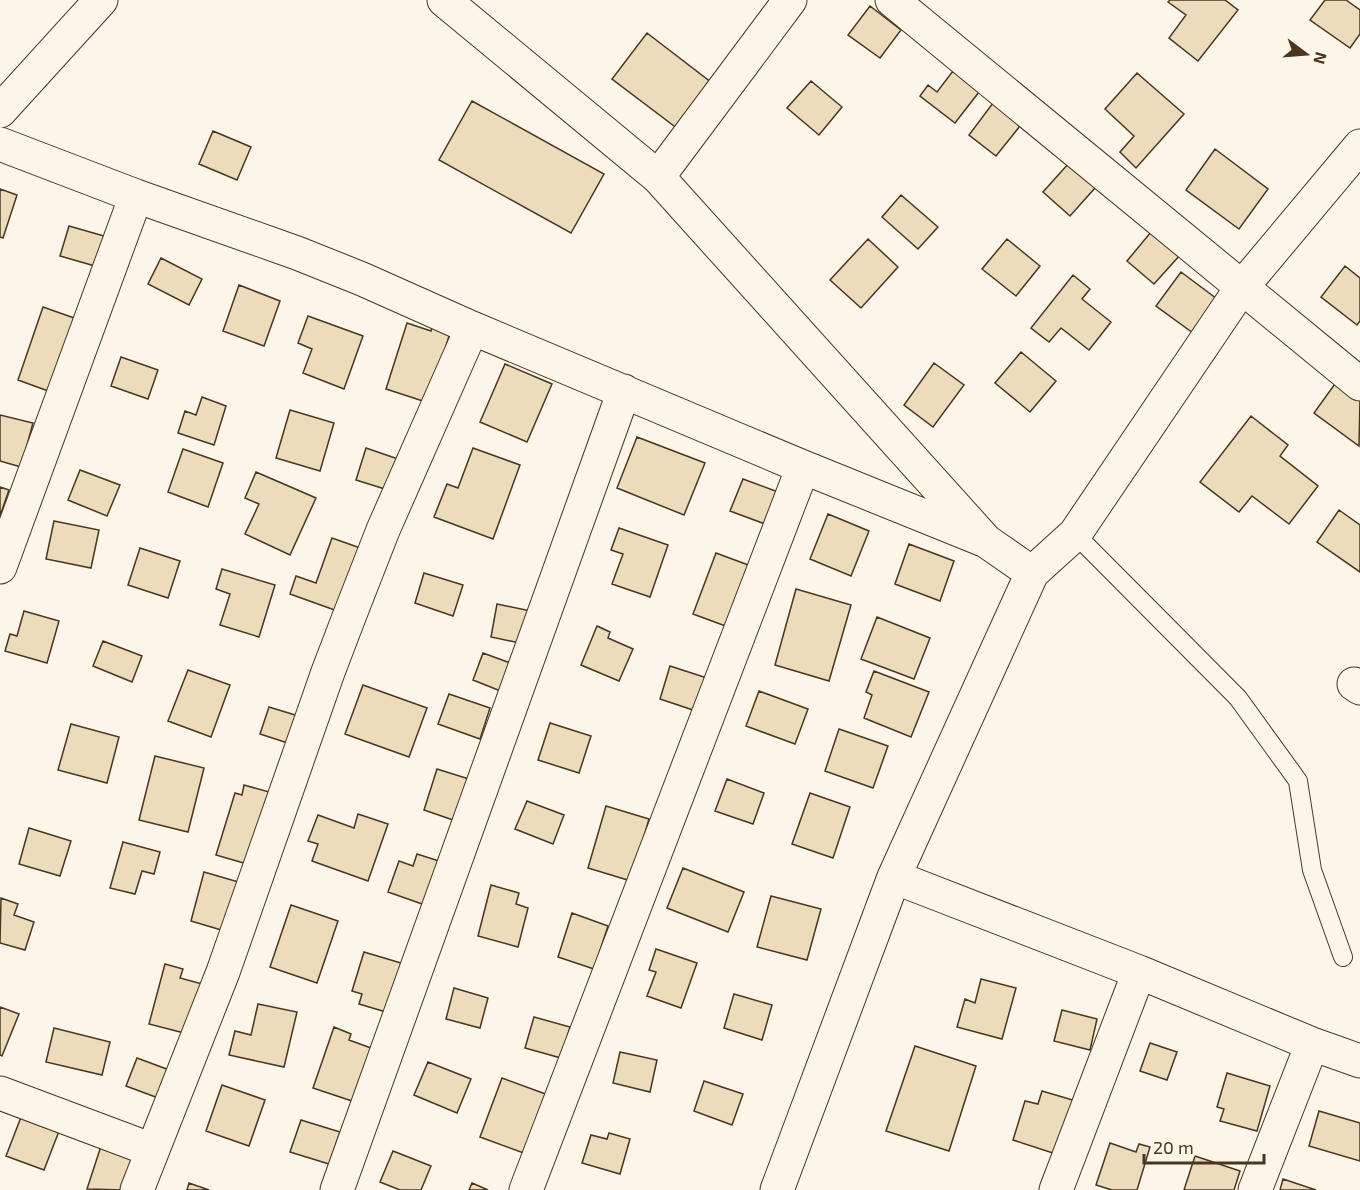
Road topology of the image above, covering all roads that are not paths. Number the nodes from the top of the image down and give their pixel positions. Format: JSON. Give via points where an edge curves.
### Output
{"nodes":[{"id":1,"x":101,"y":0,"type":"edge"},
{"id":2,"x":444,"y":0,"type":"edge"},
{"id":3,"x":790,"y":0,"type":"edge"},
{"id":4,"x":892,"y":0,"type":"edge"},
{"id":5,"x":0,"y":111,"type":"edge"},
{"id":6,"x":0,"y":144,"type":"edge"},
{"id":7,"x":1360,"y":146,"type":"edge"},
{"id":8,"x":658,"y":177,"type":"junction"},
{"id":9,"x":136,"y":196,"type":"junction"},
{"id":10,"x":1242,"y":287,"type":"junction"},
{"id":11,"x":472,"y":328,"type":"junction"},
{"id":12,"x":1360,"y":384,"type":"edge"},
{"id":13,"x":624,"y":391,"type":"junction"},
{"id":14,"x":803,"y":467,"type":"junction"},
{"id":15,"x":1075,"y":534,"type":"junction"},
{"id":16,"x":986,"y":541,"type":"junction"},
{"id":17,"x":0,"y":567,"type":"edge"},
{"id":18,"x":1032,"y":573,"type":"junction"},
{"id":19,"x":894,"y":877,"type":"junction"},
{"id":20,"x":1343,"y":957,"type":"dead end"},
{"id":21,"x":1139,"y":972,"type":"junction"},
{"id":22,"x":1312,"y":1044,"type":"junction"},
{"id":23,"x":1360,"y":1061,"type":"edge"},
{"id":24,"x":0,"y":1093,"type":"edge"},
{"id":25,"x":152,"y":1150,"type":"junction"},
{"id":26,"x":137,"y":1190,"type":"edge"},
{"id":27,"x":338,"y":1190,"type":"edge"},
{"id":28,"x":526,"y":1190,"type":"edge"},
{"id":29,"x":777,"y":1190,"type":"edge"},
{"id":30,"x":1056,"y":1190,"type":"edge"},
{"id":31,"x":1255,"y":1190,"type":"edge"}],
"edges":[{"from":1,"to":5,"type":"street"},
{"from":2,"to":8,"type":"street"},
{"from":3,"to":8,"type":"street"},
{"from":4,"to":10,"type":"street"},
{"from":6,"to":9,"type":"street"},
{"from":7,"to":10,"type":"street"},
{"from":8,"to":16,"type":"street"},
{"from":9,"to":11,"type":"street","via":[[297,253]]},
{"from":9,"to":17,"type":"street"},
{"from":10,"to":12,"type":"street"},
{"from":10,"to":15,"type":"street"},
{"from":11,"to":13,"type":"street"},
{"from":11,"to":25,"type":"street","via":[[353,606],[223,972]]},
{"from":13,"to":14,"type":"street"},
{"from":13,"to":27,"type":"street"},
{"from":14,"to":16,"type":"street"},
{"from":14,"to":28,"type":"street"},
{"from":15,"to":18,"type":"street"},
{"from":15,"to":20,"type":"lane","via":[[1238,698],[1298,781],[1312,870]]},
{"from":16,"to":18,"type":"street"},
{"from":18,"to":19,"type":"street"},
{"from":19,"to":21,"type":"street"},
{"from":19,"to":29,"type":"street"},
{"from":21,"to":22,"type":"street"},
{"from":21,"to":30,"type":"street"},
{"from":22,"to":23,"type":"street"},
{"from":22,"to":31,"type":"street"},
{"from":24,"to":25,"type":"street"},
{"from":25,"to":26,"type":"street"}]}
